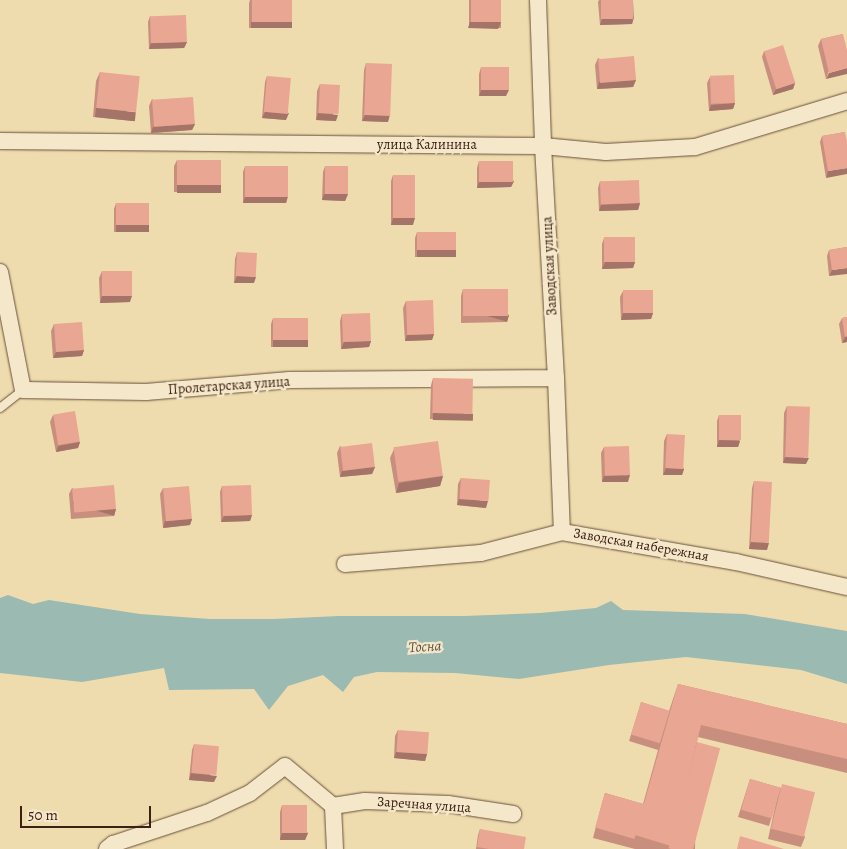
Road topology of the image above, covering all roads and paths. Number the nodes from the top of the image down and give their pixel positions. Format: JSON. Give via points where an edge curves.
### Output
{"nodes":[{"id":1,"x":538,"y":0,"type":"edge"},
{"id":2,"x":847,"y":101,"type":"edge"},
{"id":3,"x":0,"y":141,"type":"edge"},
{"id":4,"x":543,"y":146,"type":"junction"},
{"id":5,"x":0,"y":272,"type":"edge"},
{"id":6,"x":556,"y":378,"type":"junction"},
{"id":7,"x":23,"y":390,"type":"junction"},
{"id":8,"x":0,"y":408,"type":"edge"},
{"id":9,"x":562,"y":532,"type":"junction"},
{"id":10,"x":345,"y":564,"type":"dead end"},
{"id":11,"x":847,"y":586,"type":"edge"},
{"id":12,"x":333,"y":806,"type":"junction"},
{"id":13,"x":513,"y":814,"type":"dead end"},
{"id":14,"x":107,"y":849,"type":"edge"},
{"id":15,"x":335,"y":849,"type":"edge"}],
"edges":[{"from":1,"to":4,"type":"street","name":"Заводская улица"},
{"from":2,"to":4,"type":"street","name":"улица Калинина","via":[[695,148],[606,152]]},
{"from":3,"to":4,"type":"street","name":"улица Калинина"},
{"from":4,"to":6,"type":"street","name":"Заводская улица"},
{"from":5,"to":7,"type":"street"},
{"from":6,"to":7,"type":"street","name":"Пролетарская улица","via":[[290,380],[146,392]]},
{"from":6,"to":9,"type":"street","name":"Заводская улица"},
{"from":7,"to":8,"type":"lane"},
{"from":9,"to":10,"type":"street","name":"Заводская набережная","via":[[481,553]]},
{"from":9,"to":11,"type":"street","name":"Заводская набережная","via":[[736,562]]},
{"from":12,"to":13,"type":"street","name":"Заречная улица","via":[[365,801],[448,804]]},
{"from":12,"to":14,"type":"street","via":[[285,766],[250,793],[207,813],[113,844]]},
{"from":12,"to":15,"type":"street"}]}
